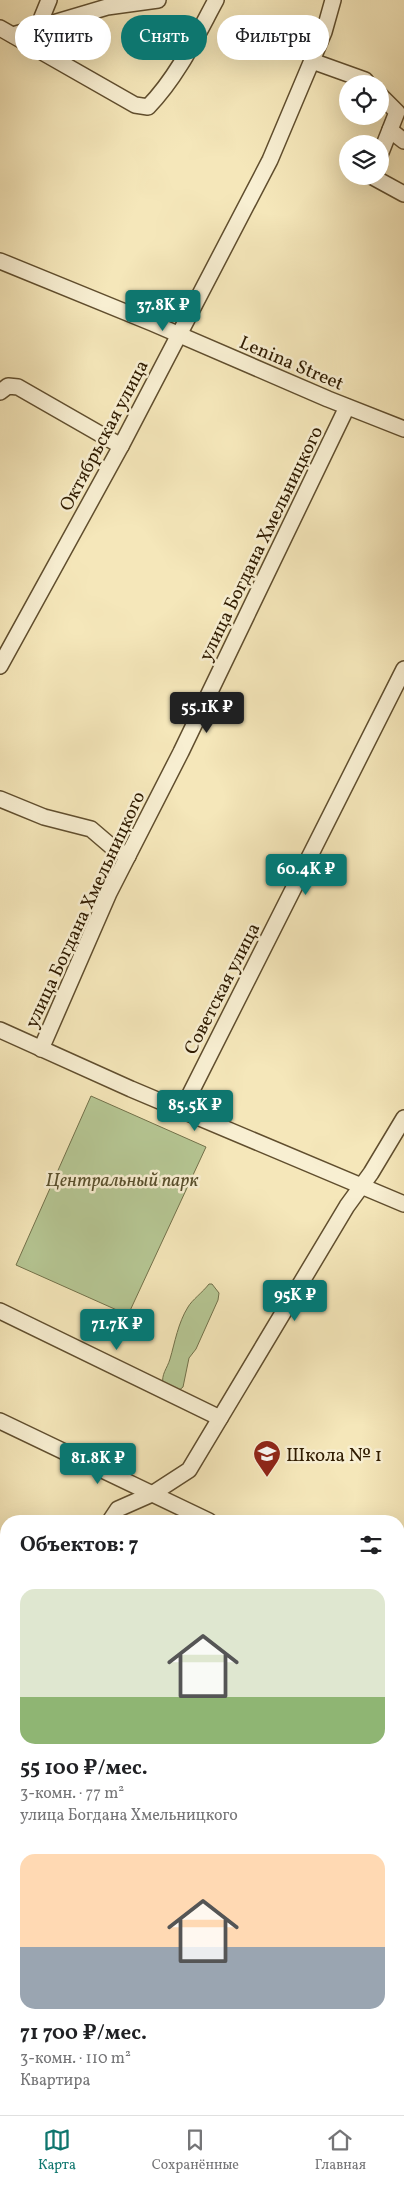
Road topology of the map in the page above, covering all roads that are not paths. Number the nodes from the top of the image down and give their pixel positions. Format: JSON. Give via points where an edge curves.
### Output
{"nodes":[{"id":1,"x":49,"y":0,"type":"edge"},
{"id":2,"x":158,"y":0,"type":"edge"},
{"id":3,"x":216,"y":0,"type":"edge"},
{"id":4,"x":333,"y":0,"type":"edge"},
{"id":5,"x":43,"y":15,"type":"edge"},
{"id":6,"x":79,"y":15,"type":"edge"},
{"id":7,"x":6,"y":31,"type":"edge"},
{"id":8,"x":312,"y":61,"type":"junction"},
{"id":9,"x":350,"y":75,"type":"edge"},
{"id":10,"x":389,"y":104,"type":"edge"},
{"id":11,"x":390,"y":130,"type":"junction"},
{"id":12,"x":388,"y":135,"type":"edge"},
{"id":13,"x":404,"y":141,"type":"edge"},
{"id":14,"x":388,"y":185,"type":"edge"},
{"id":15,"x":404,"y":194,"type":"edge"},
{"id":16,"x":0,"y":261,"type":"edge"},
{"id":17,"x":179,"y":335,"type":"junction"},
{"id":18,"x":0,"y":392,"type":"edge"},
{"id":19,"x":347,"y":407,"type":"junction"},
{"id":20,"x":404,"y":429,"type":"edge"},
{"id":21,"x":121,"y":446,"type":"junction"},
{"id":22,"x":0,"y":666,"type":"edge"},
{"id":23,"x":404,"y":669,"type":"edge"},
{"id":24,"x":0,"y":799,"type":"edge"},
{"id":25,"x":128,"y":856,"type":"junction"},
{"id":26,"x":0,"y":1030,"type":"edge"},
{"id":27,"x":41,"y":1049,"type":"junction"},
{"id":28,"x":182,"y":1110,"type":"junction"},
{"id":29,"x":404,"y":1118,"type":"edge"},
{"id":30,"x":362,"y":1187,"type":"junction"},
{"id":31,"x":404,"y":1204,"type":"edge"},
{"id":32,"x":0,"y":1311,"type":"edge"},
{"id":33,"x":220,"y":1418,"type":"junction"},
{"id":34,"x":0,"y":1421,"type":"edge"},
{"id":35,"x":152,"y":1494,"type":"junction"},
{"id":36,"x":114,"y":1515,"type":"edge"},
{"id":37,"x":196,"y":1515,"type":"edge"}],
"edges":[{"from":1,"to":5,"type":"street"},
{"from":2,"to":6,"type":"street","via":[[107,7]]},
{"from":3,"to":7,"type":"street","via":[[165,90],[148,107],[135,104]]},
{"from":4,"to":8,"type":"street","name":"Октябрьская улица"},
{"from":8,"to":9,"type":"street"},
{"from":8,"to":17,"type":"street","name":"Октябрьская улица","via":[[270,160]]},
{"from":10,"to":11,"type":"street","via":[[397,112]]},
{"from":11,"to":12,"type":"street"},
{"from":11,"to":13,"type":"street"},
{"from":14,"to":15,"type":"street"},
{"from":16,"to":17,"type":"street","name":"Lenina Street"},
{"from":17,"to":19,"type":"street","name":"Lenina Street"},
{"from":17,"to":21,"type":"street","name":"Октябрьская улица"},
{"from":18,"to":21,"type":"street","via":[[8,386],[18,387]]},
{"from":19,"to":20,"type":"street","name":"Lenina Street"},
{"from":19,"to":25,"type":"street","name":"улица Богдана Хмельницкого"},
{"from":21,"to":22,"type":"street","name":"Октябрьская улица"},
{"from":23,"to":28,"type":"street","name":"Советская улица"},
{"from":24,"to":25,"type":"street","via":[[38,815],[91,829]]},
{"from":25,"to":27,"type":"street","name":"улица Богдана Хмельницкого"},
{"from":26,"to":27,"type":"street"},
{"from":27,"to":28,"type":"street"},
{"from":28,"to":30,"type":"street"},
{"from":29,"to":30,"type":"street"},
{"from":30,"to":31,"type":"street"},
{"from":30,"to":33,"type":"street","via":[[347,1206]]},
{"from":32,"to":33,"type":"street"},
{"from":33,"to":35,"type":"street","via":[[189,1470]]},
{"from":34,"to":35,"type":"street"},
{"from":35,"to":36,"type":"street","via":[[118,1510]]},
{"from":35,"to":37,"type":"street"}]}
